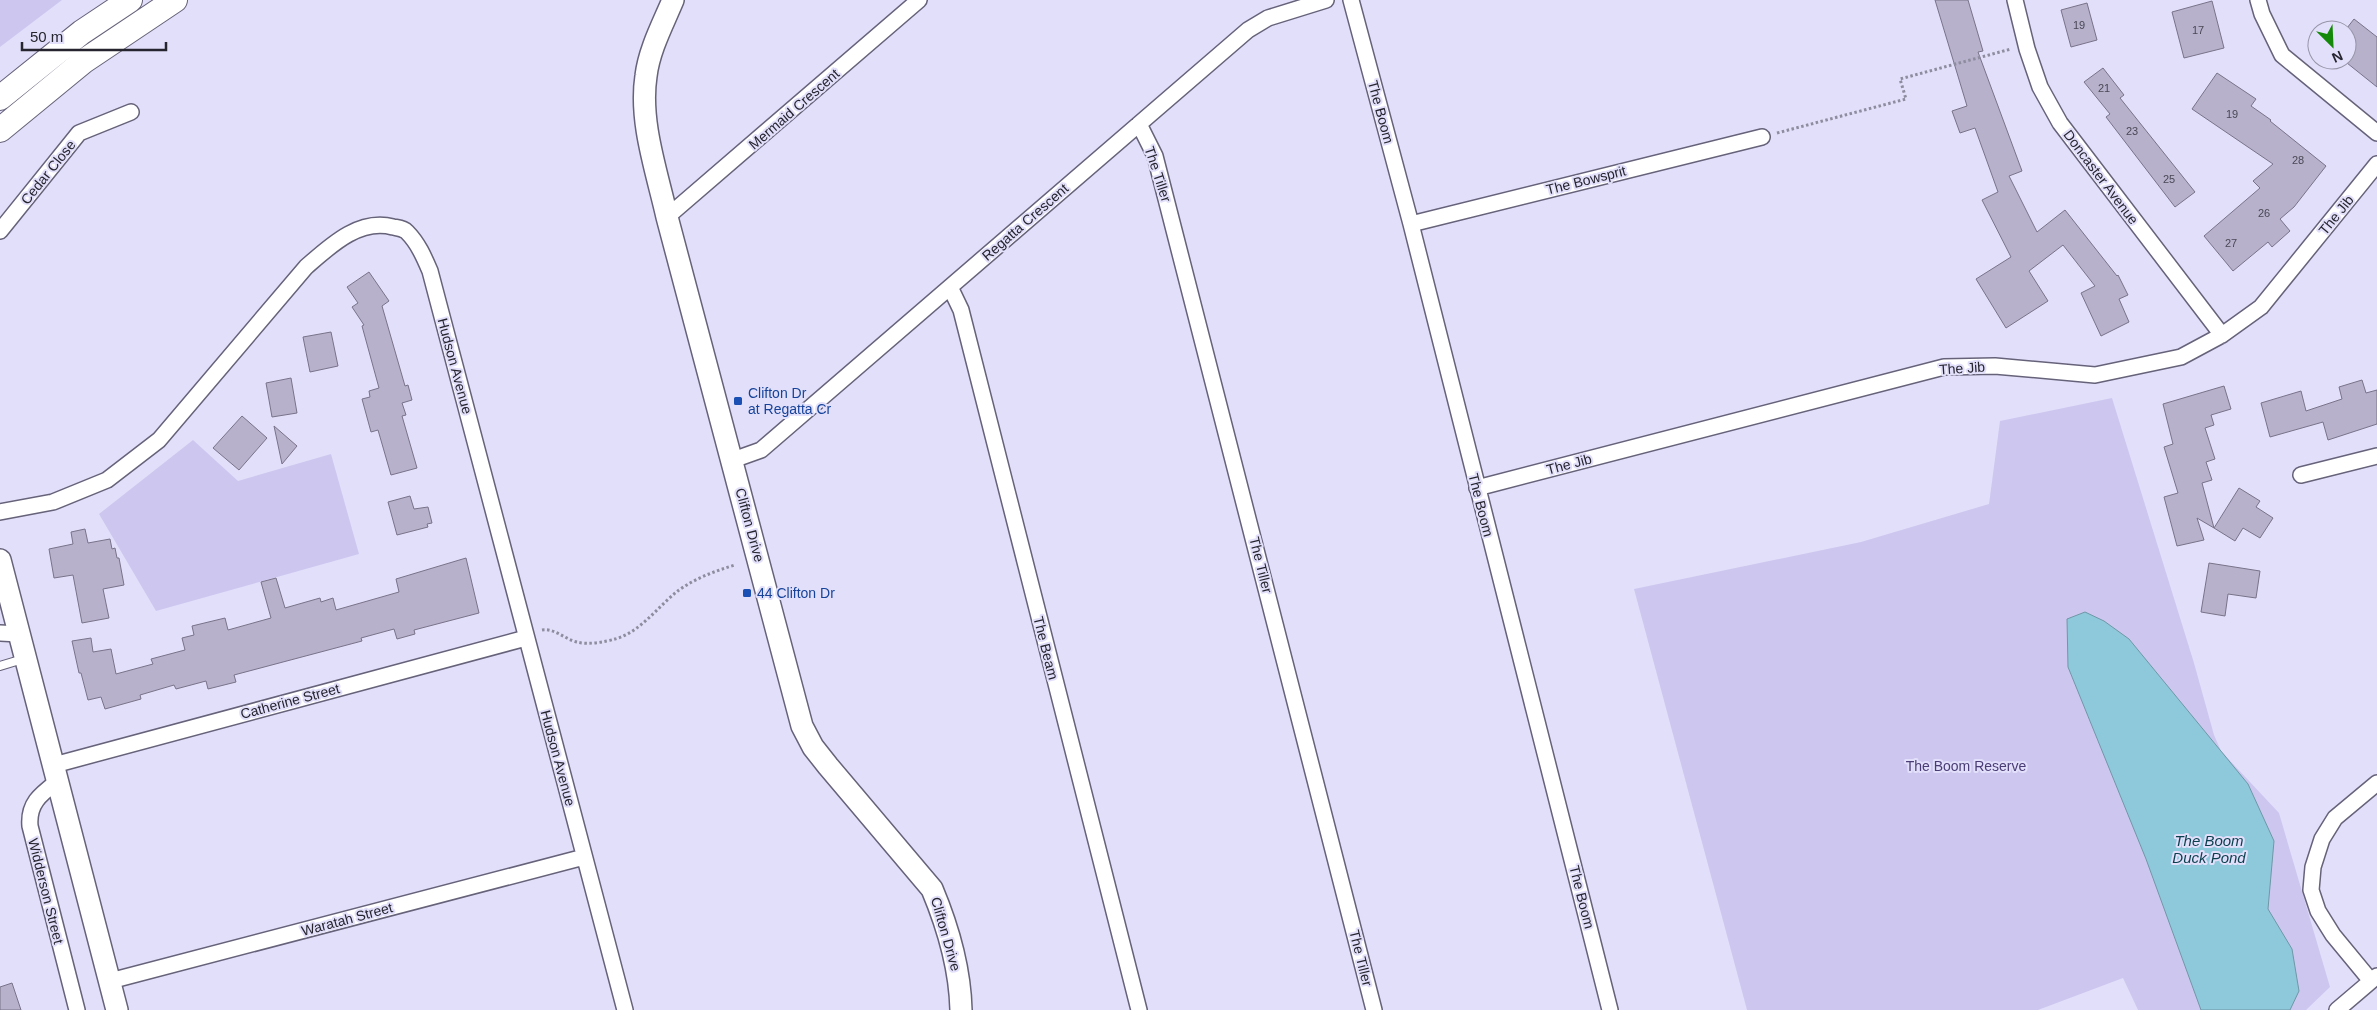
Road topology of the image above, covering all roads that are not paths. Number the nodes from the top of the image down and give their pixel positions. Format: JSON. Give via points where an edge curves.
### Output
{"nodes":[{"id":1,"x":130,"y":0,"type":"edge"},
{"id":2,"x":174,"y":0,"type":"edge"},
{"id":3,"x":673,"y":0,"type":"edge"},
{"id":4,"x":919,"y":0,"type":"edge"},
{"id":5,"x":1326,"y":0,"type":"edge"},
{"id":6,"x":1351,"y":0,"type":"edge"},
{"id":7,"x":2014,"y":0,"type":"edge"},
{"id":8,"x":2258,"y":0,"type":"edge"},
{"id":9,"x":0,"y":98,"type":"edge"},
{"id":10,"x":131,"y":112,"type":"dead end"},
{"id":11,"x":1139,"y":124,"type":"junction"},
{"id":12,"x":0,"y":130,"type":"edge"},
{"id":13,"x":2377,"y":133,"type":"edge"},
{"id":14,"x":1762,"y":137,"type":"road end"},
{"id":15,"x":2377,"y":164,"type":"edge"},
{"id":16,"x":667,"y":217,"type":"junction"},
{"id":17,"x":1411,"y":224,"type":"junction"},
{"id":18,"x":0,"y":231,"type":"edge"},
{"id":19,"x":950,"y":287,"type":"junction"},
{"id":20,"x":2222,"y":335,"type":"junction"},
{"id":21,"x":2377,"y":456,"type":"edge"},
{"id":22,"x":733,"y":460,"type":"junction"},
{"id":23,"x":2301,"y":475,"type":"dead end"},
{"id":24,"x":1477,"y":488,"type":"junction"},
{"id":25,"x":0,"y":512,"type":"edge"},
{"id":26,"x":0,"y":560,"type":"edge"},
{"id":27,"x":9,"y":634,"type":"edge"},
{"id":28,"x":526,"y":638,"type":"junction"},
{"id":29,"x":25,"y":658,"type":"junction"},
{"id":30,"x":0,"y":666,"type":"edge"},
{"id":31,"x":56,"y":773,"type":"junction"},
{"id":32,"x":2377,"y":783,"type":"edge"},
{"id":33,"x":584,"y":857,"type":"junction"},
{"id":34,"x":2374,"y":978,"type":"edge"},
{"id":35,"x":110,"y":981,"type":"junction"},
{"id":36,"x":77,"y":1010,"type":"edge"},
{"id":37,"x":117,"y":1010,"type":"edge"},
{"id":38,"x":625,"y":1010,"type":"edge"},
{"id":39,"x":960,"y":1010,"type":"edge"},
{"id":40,"x":1139,"y":1010,"type":"edge"},
{"id":41,"x":1374,"y":1010,"type":"edge"},
{"id":42,"x":1610,"y":1010,"type":"edge"},
{"id":43,"x":2337,"y":1010,"type":"edge"}],
"edges":[{"from":1,"to":9,"type":"main road","via":[[82,32]]},
{"from":2,"to":12,"type":"main road","via":[[84,61]]},
{"from":3,"to":16,"type":"street","name":"Clifton Drive","via":[[652,52],[645,89],[645,115]]},
{"from":4,"to":16,"type":"street","name":"Mermaid Crescent"},
{"from":5,"to":11,"type":"street","name":"Regatta Crescent","via":[[1268,18],[1248,30]]},
{"from":6,"to":17,"type":"street","name":"The Boom"},
{"from":7,"to":20,"type":"street","name":"Doncaster Avenue","via":[[2040,87],[2060,123]]},
{"from":8,"to":13,"type":"street","via":[[2282,55]]},
{"from":10,"to":18,"type":"street","name":"Cedar Close","via":[[80,133]]},
{"from":11,"to":19,"type":"street","name":"Regatta Crescent"},
{"from":11,"to":41,"type":"street","name":"The Tiller","via":[[1155,156]]},
{"from":14,"to":17,"type":"street","name":"The Bowsprit"},
{"from":15,"to":20,"type":"street","name":"The Jib","via":[[2261,307]]},
{"from":16,"to":22,"type":"street","name":"Clifton Drive"},
{"from":17,"to":24,"type":"street","name":"The Boom"},
{"from":19,"to":22,"type":"street","name":"Regatta Crescent","via":[[761,450]]},
{"from":19,"to":40,"type":"street","name":"The Beam","via":[[961,310]]},
{"from":20,"to":24,"type":"street","name":"The Jib","via":[[2181,357],[2095,375],[1996,366],[1944,366]]},
{"from":21,"to":23,"type":"street"},
{"from":22,"to":39,"type":"street","name":"Clifton Drive","via":[[802,726],[828,766],[932,888],[942,912],[960,983]]},
{"from":24,"to":42,"type":"street","name":"The Boom"},
{"from":25,"to":28,"type":"street","name":"Hudson Avenue","via":[[54,502],[107,480],[159,440],[306,267],[354,230],[381,224],[405,230],[421,248],[430,271]]},
{"from":26,"to":27,"type":"street"},
{"from":27,"to":29,"type":"street"},
{"from":28,"to":31,"type":"street","name":"Catherine Street"},
{"from":28,"to":33,"type":"street","name":"Hudson Avenue"},
{"from":29,"to":30,"type":"lane"},
{"from":29,"to":31,"type":"street"},
{"from":31,"to":35,"type":"street"},
{"from":31,"to":36,"type":"street","name":"Widderson Street","via":[[32,805],[30,826]]},
{"from":32,"to":34,"type":"street","via":[[2336,818],[2322,839],[2313,867],[2311,890],[2318,911],[2333,935]]},
{"from":33,"to":35,"type":"street","name":"Waratah Street"},
{"from":33,"to":38,"type":"street","name":"Hudson Avenue"},
{"from":34,"to":43,"type":"street"},
{"from":35,"to":37,"type":"street"}]}
